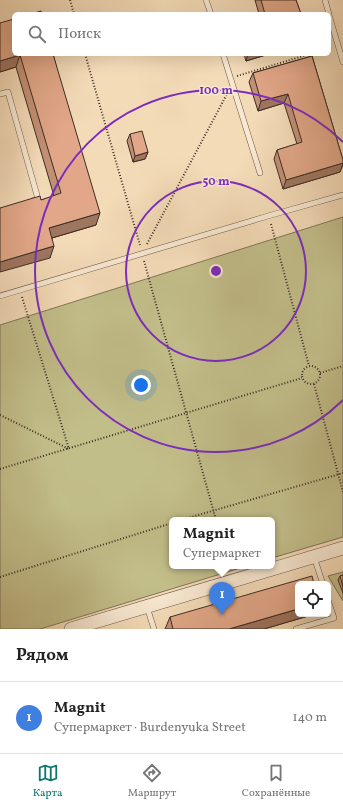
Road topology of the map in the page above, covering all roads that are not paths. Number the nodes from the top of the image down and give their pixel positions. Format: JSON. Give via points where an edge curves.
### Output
{"nodes":[{"id":1,"x":206,"y":0,"type":"edge"},
{"id":2,"x":325,"y":0,"type":"edge"},
{"id":3,"x":210,"y":12,"type":"edge"},
{"id":4,"x":328,"y":12,"type":"edge"},
{"id":5,"x":331,"y":21,"type":"edge"},
{"id":6,"x":224,"y":56,"type":"edge"},
{"id":7,"x":343,"y":62,"type":"edge"},
{"id":8,"x":0,"y":94,"type":"edge"},
{"id":9,"x":260,"y":174,"type":"dead end"},
{"id":10,"x":343,"y":196,"type":"edge"},
{"id":11,"x":31,"y":201,"type":"edge"},
{"id":12,"x":0,"y":296,"type":"edge"},
{"id":13,"x":343,"y":548,"type":"edge"},
{"id":14,"x":314,"y":557,"type":"junction"},
{"id":15,"x":275,"y":568,"type":"edge"},
{"id":16,"x":273,"y":569,"type":"edge"},
{"id":17,"x":322,"y":581,"type":"edge"},
{"id":18,"x":146,"y":606,"type":"junction"},
{"id":19,"x":331,"y":609,"type":"edge"},
{"id":20,"x":70,"y":629,"type":"edge"},
{"id":21,"x":154,"y":629,"type":"edge"},
{"id":22,"x":296,"y":629,"type":"edge"}],
"edges":[{"from":1,"to":3,"type":"lane"},
{"from":2,"to":4,"type":"lane"},
{"from":5,"to":7,"type":"lane"},
{"from":6,"to":9,"type":"lane"},
{"from":8,"to":11,"type":"lane","via":[[8,92],[38,199]]},
{"from":10,"to":12,"type":"lane"},
{"from":13,"to":14,"type":"street"},
{"from":14,"to":15,"type":"street"},
{"from":14,"to":17,"type":"lane"},
{"from":16,"to":18,"type":"street"},
{"from":18,"to":20,"type":"street"},
{"from":18,"to":21,"type":"lane"},
{"from":19,"to":22,"type":"lane","via":[[334,618]]}]}
